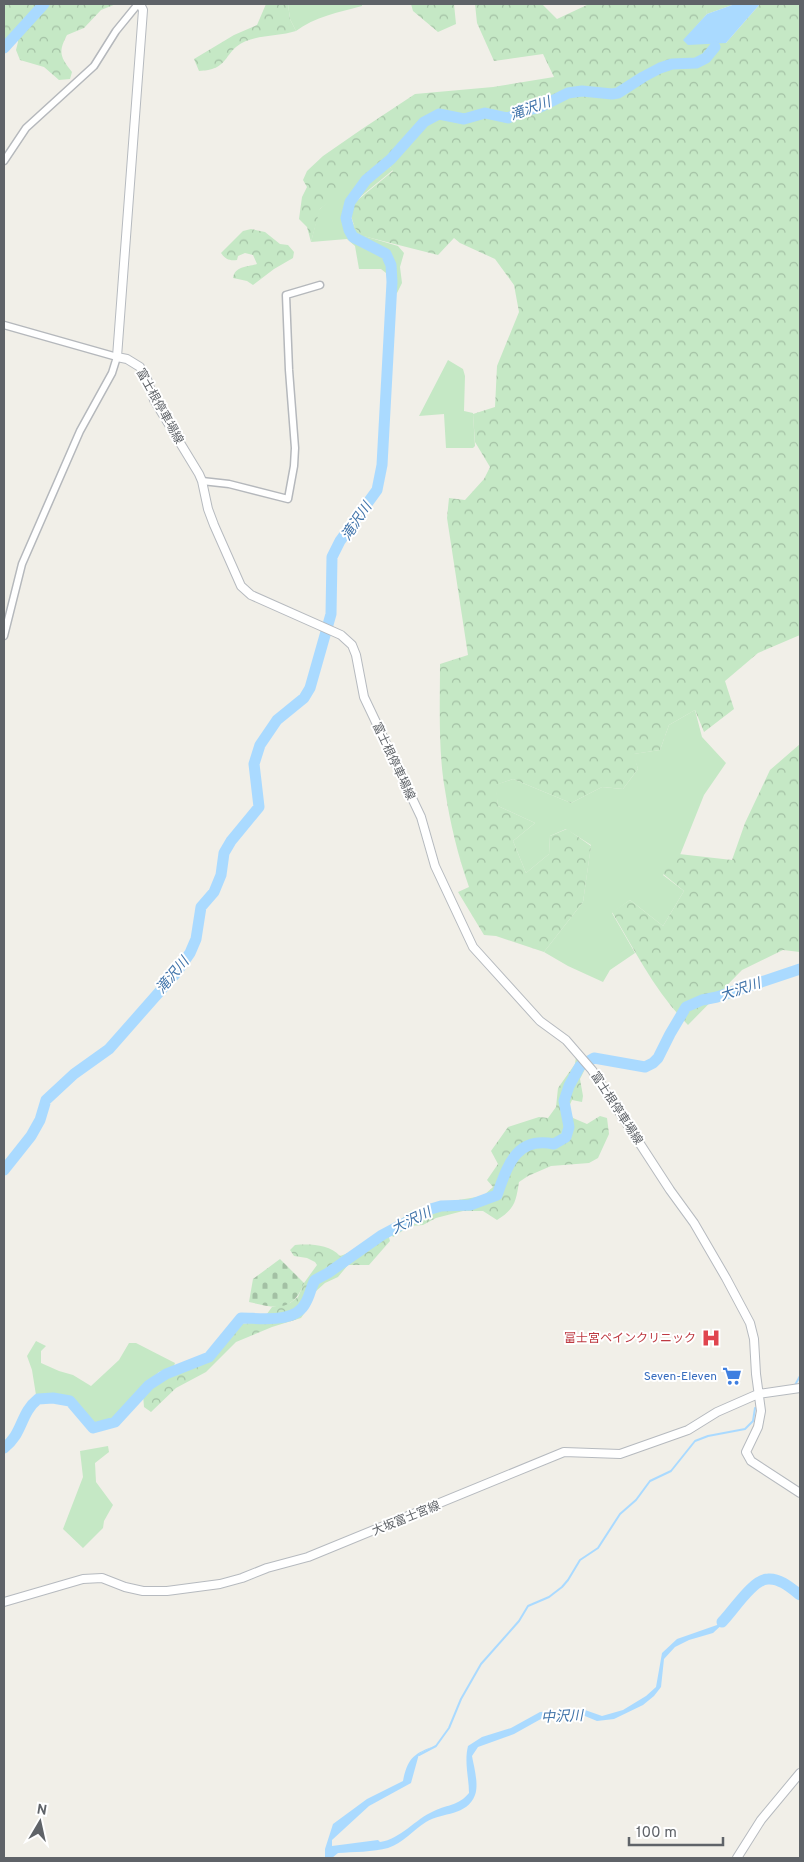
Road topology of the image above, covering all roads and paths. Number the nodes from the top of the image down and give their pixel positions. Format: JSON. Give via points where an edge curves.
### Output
{"nodes":[{"id":1,"x":139,"y":4,"type":"edge"},
{"id":2,"x":4,"y":161,"type":"edge"},
{"id":3,"x":320,"y":285,"type":"dead end"},
{"id":4,"x":4,"y":326,"type":"edge"},
{"id":5,"x":116,"y":357,"type":"junction"},
{"id":6,"x":202,"y":481,"type":"junction"},
{"id":7,"x":4,"y":636,"type":"edge"},
{"id":8,"x":800,"y":1388,"type":"edge"},
{"id":9,"x":758,"y":1394,"type":"junction"},
{"id":10,"x":800,"y":1493,"type":"edge"},
{"id":11,"x":4,"y":1602,"type":"edge"},
{"id":12,"x":800,"y":1773,"type":"edge"},
{"id":13,"x":737,"y":1858,"type":"edge"}],
"edges":[{"from":1,"to":2,"type":"street","via":[[116,31],[94,66],[26,128]]},
{"from":1,"to":5,"type":"main road","via":[[143,10]]},
{"from":3,"to":6,"type":"street","via":[[286,295],[295,448],[288,498]]},
{"from":4,"to":5,"type":"street"},
{"from":5,"to":6,"type":"main road","name":"富士根停車場線","via":[[140,367],[154,400]]},
{"from":5,"to":7,"type":"street","via":[[112,373],[80,431],[22,564]]},
{"from":6,"to":9,"type":"main road","name":"富士根停車場線","via":[[208,509],[241,586],[251,595],[341,635],[352,645],[364,697],[421,817],[438,874],[473,947],[540,1021],[566,1040],[584,1059],[694,1223],[750,1323]]},
{"from":8,"to":9,"type":"main road","name":"大坂富士宮線"},
{"from":9,"to":10,"type":"main road","name":"富士根停車場線","via":[[760,1419],[747,1448],[748,1457]]},
{"from":9,"to":11,"type":"main road","name":"大坂富士宮線","via":[[661,1441],[620,1454],[564,1452],[308,1557],[220,1584],[144,1591],[94,1578]]},
{"from":12,"to":13,"type":"main road","via":[[761,1820]]}]}
